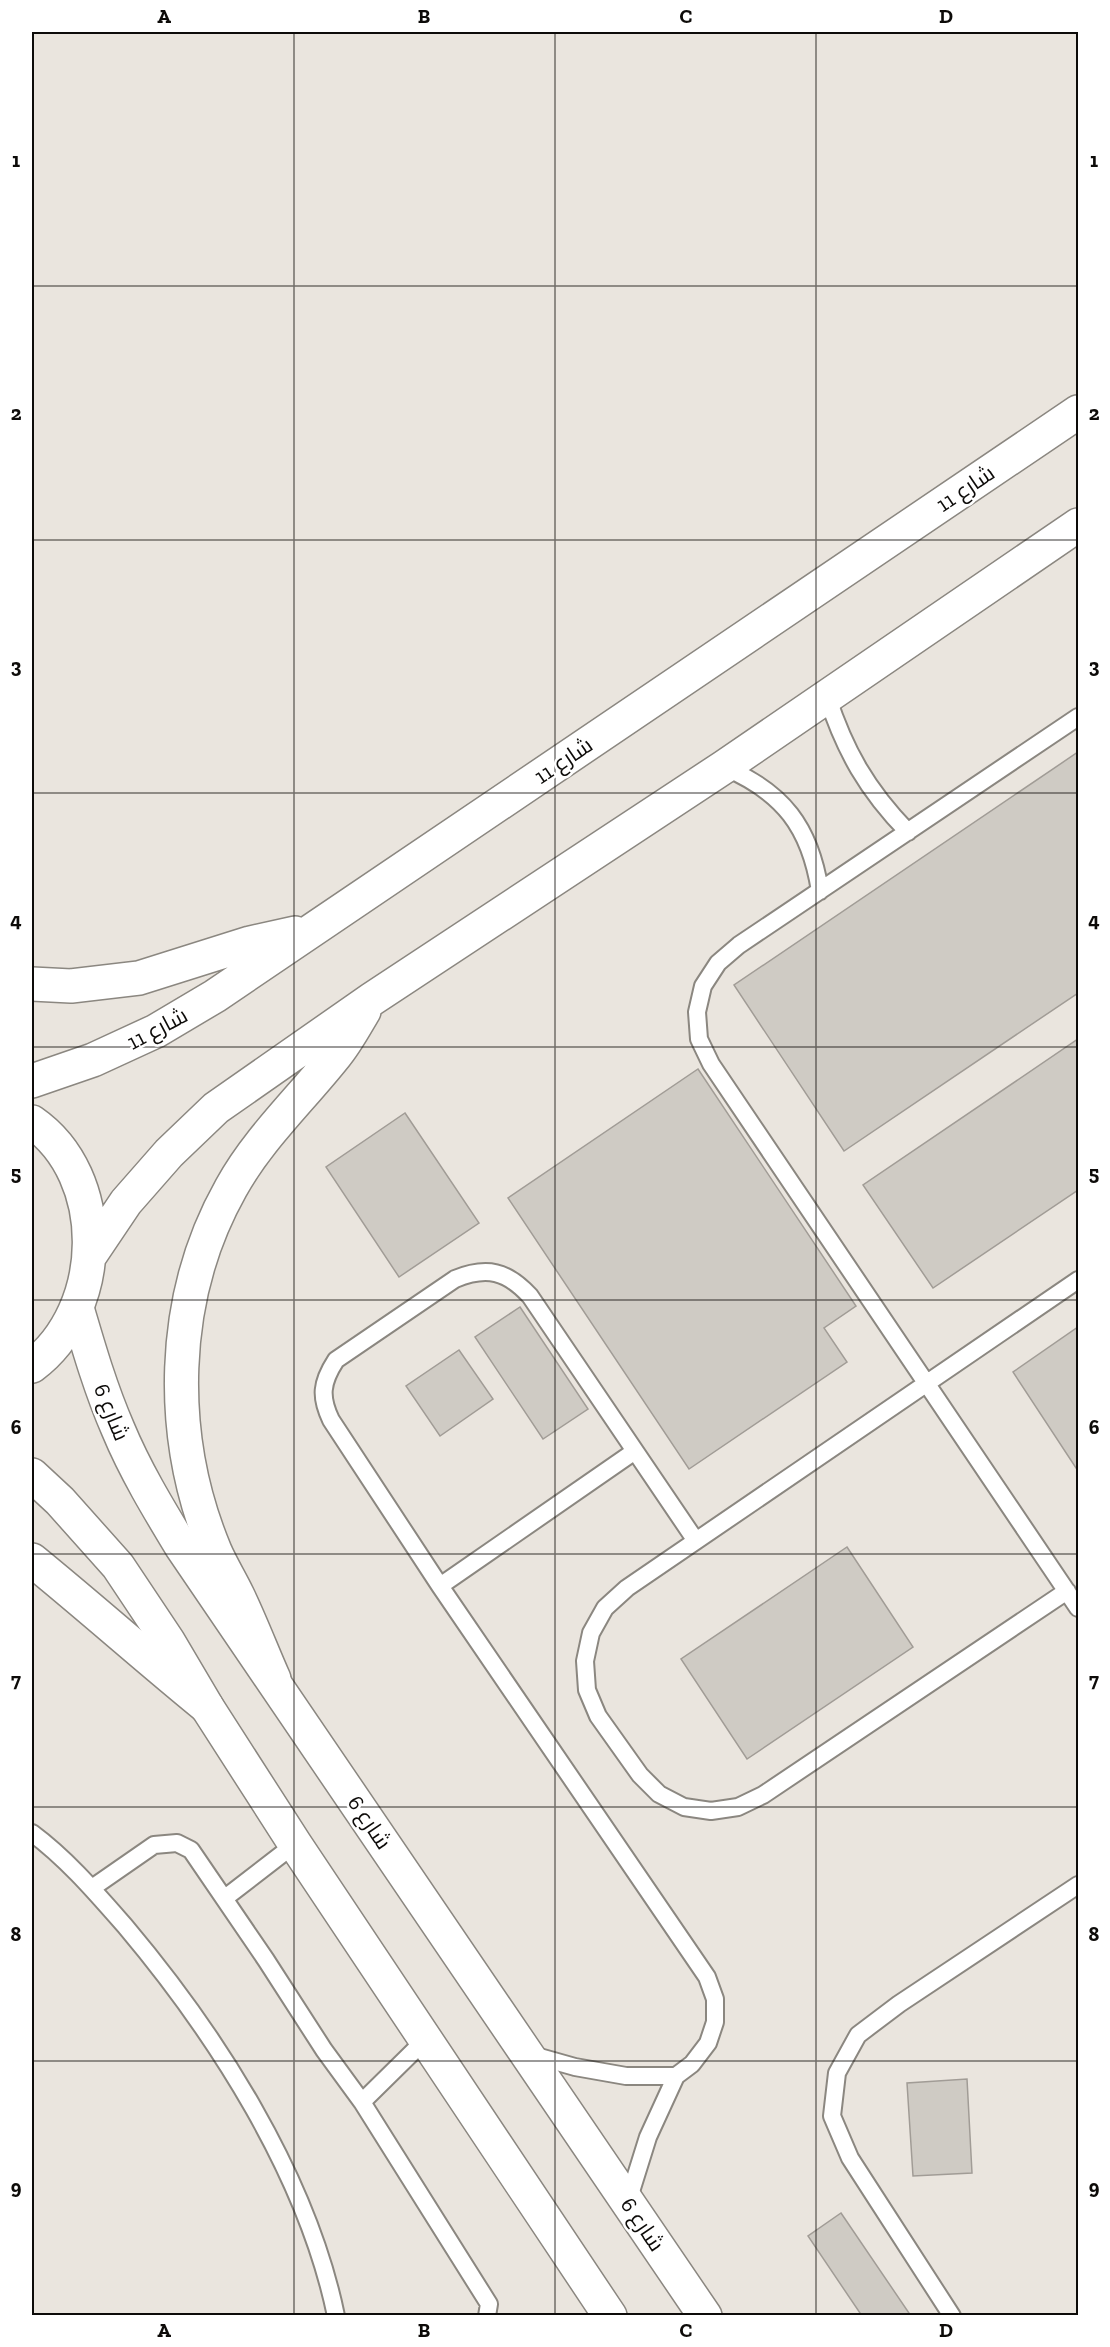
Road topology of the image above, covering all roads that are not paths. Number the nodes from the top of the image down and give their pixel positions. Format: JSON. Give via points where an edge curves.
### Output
{"nodes":[{"id":1,"x":1078,"y":412,"type":"edge"},
{"id":2,"x":1078,"y":525,"type":"edge"},
{"id":3,"x":827,"y":696,"type":"junction"},
{"id":4,"x":1078,"y":717,"type":"edge"},
{"id":5,"x":724,"y":767,"type":"junction"},
{"id":6,"x":908,"y":832,"type":"junction"},
{"id":7,"x":820,"y":891,"type":"junction"},
{"id":8,"x":314,"y":928,"type":"junction"},
{"id":9,"x":32,"y":984,"type":"edge"},
{"id":10,"x":372,"y":999,"type":"junction"},
{"id":11,"x":32,"y":1081,"type":"edge"},
{"id":12,"x":32,"y":1122,"type":"edge"},
{"id":13,"x":89,"y":1257,"type":"junction"},
{"id":14,"x":1078,"y":1281,"type":"edge"},
{"id":15,"x":77,"y":1308,"type":"junction"},
{"id":16,"x":32,"y":1366,"type":"edge"},
{"id":17,"x":926,"y":1383,"type":"junction"},
{"id":18,"x":635,"y":1451,"type":"junction"},
{"id":19,"x":32,"y":1475,"type":"edge"},
{"id":20,"x":696,"y":1541,"type":"junction"},
{"id":21,"x":32,"y":1560,"type":"edge"},
{"id":22,"x":440,"y":1586,"type":"junction"},
{"id":23,"x":1067,"y":1591,"type":"junction"},
{"id":24,"x":1078,"y":1608,"type":"edge"},
{"id":25,"x":274,"y":1679,"type":"junction"},
{"id":26,"x":207,"y":1707,"type":"junction"},
{"id":27,"x":32,"y":1833,"type":"edge"},
{"id":28,"x":295,"y":1844,"type":"junction"},
{"id":29,"x":1078,"y":1885,"type":"edge"},
{"id":30,"x":92,"y":1888,"type":"junction"},
{"id":31,"x":225,"y":1898,"type":"junction"},
{"id":32,"x":425,"y":2040,"type":"junction"},
{"id":33,"x":526,"y":2053,"type":"junction"},
{"id":34,"x":676,"y":2076,"type":"junction"},
{"id":35,"x":362,"y":2102,"type":"junction"},
{"id":36,"x":628,"y":2201,"type":"junction"},
{"id":37,"x":336,"y":2316,"type":"edge"},
{"id":38,"x":487,"y":2316,"type":"edge"},
{"id":39,"x":610,"y":2316,"type":"edge"},
{"id":40,"x":705,"y":2316,"type":"edge"},
{"id":41,"x":952,"y":2316,"type":"edge"}],
"edges":[{"from":1,"to":8,"type":"main road","name":"شارع 11"},
{"from":2,"to":3,"type":"main road"},
{"from":3,"to":5,"type":"main road"},
{"from":3,"to":6,"type":"lane","via":[[857,770]]},
{"from":4,"to":6,"type":"lane"},
{"from":5,"to":7,"type":"lane","via":[[772,794],[791,814],[813,855]]},
{"from":5,"to":10,"type":"main road"},
{"from":6,"to":7,"type":"lane"},
{"from":7,"to":17,"type":"lane","via":[[718,963],[703,986],[697,1012],[699,1039],[711,1064]]},
{"from":8,"to":9,"type":"main road","via":[[250,943],[139,978],[71,986]]},
{"from":8,"to":11,"type":"main road","name":"شارع 11","via":[[156,1031],[93,1060]]},
{"from":10,"to":13,"type":"main road","via":[[216,1108],[126,1202]]},
{"from":10,"to":25,"type":"main road","via":[[337,1054],[267,1135],[231,1187],[204,1244],[188,1305],[181,1368],[184,1431],[195,1492],[215,1551]]},
{"from":12,"to":13,"type":"main road","via":[[62,1153],[79,1185],[89,1220]]},
{"from":13,"to":15,"type":"main road"},
{"from":14,"to":17,"type":"lane"},
{"from":15,"to":16,"type":"main road","via":[[59,1338]]},
{"from":15,"to":25,"type":"main road","name":"شارع 6","via":[[118,1431],[147,1490],[181,1546]]},
{"from":17,"to":20,"type":"lane"},
{"from":17,"to":23,"type":"lane"},
{"from":18,"to":20,"type":"lane"},
{"from":18,"to":22,"type":"lane"},
{"from":18,"to":22,"type":"lane","via":[[530,1296],[504,1275],[488,1271],[455,1280],[348,1351],[327,1374],[324,1406]]},
{"from":19,"to":26,"type":"main road","via":[[118,1566]]},
{"from":20,"to":23,"type":"lane","via":[[627,1588],[605,1608],[591,1633],[585,1661],[587,1690],[598,1716],[640,1775],[659,1794],[676,1803],[711,1811],[738,1807],[763,1795]]},
{"from":21,"to":26,"type":"main road"},
{"from":22,"to":34,"type":"lane","via":[[707,1977],[715,1998],[715,2022],[708,2043],[692,2064]]},
{"from":23,"to":24,"type":"lane"},
{"from":25,"to":33,"type":"main road","name":"شارع 6"},
{"from":26,"to":28,"type":"main road"},
{"from":27,"to":30,"type":"lane"},
{"from":28,"to":31,"type":"lane"},
{"from":28,"to":32,"type":"main road"},
{"from":29,"to":41,"type":"lane","via":[[858,2035],[837,2073],[832,2116],[850,2158]]},
{"from":30,"to":31,"type":"lane","via":[[154,1845],[177,1843],[191,1850]]},
{"from":30,"to":37,"type":"lane","via":[[162,1970],[213,2041],[258,2116],[296,2194],[328,2276]]},
{"from":31,"to":35,"type":"lane"},
{"from":32,"to":35,"type":"lane"},
{"from":32,"to":39,"type":"main road"},
{"from":33,"to":34,"type":"lane","via":[[626,2076]]},
{"from":33,"to":36,"type":"main road","name":"شارع 6"},
{"from":34,"to":36,"type":"lane","via":[[648,2137]]},
{"from":35,"to":38,"type":"lane","via":[[489,2304]]},
{"from":36,"to":40,"type":"main road","name":"شارع 6"}]}
